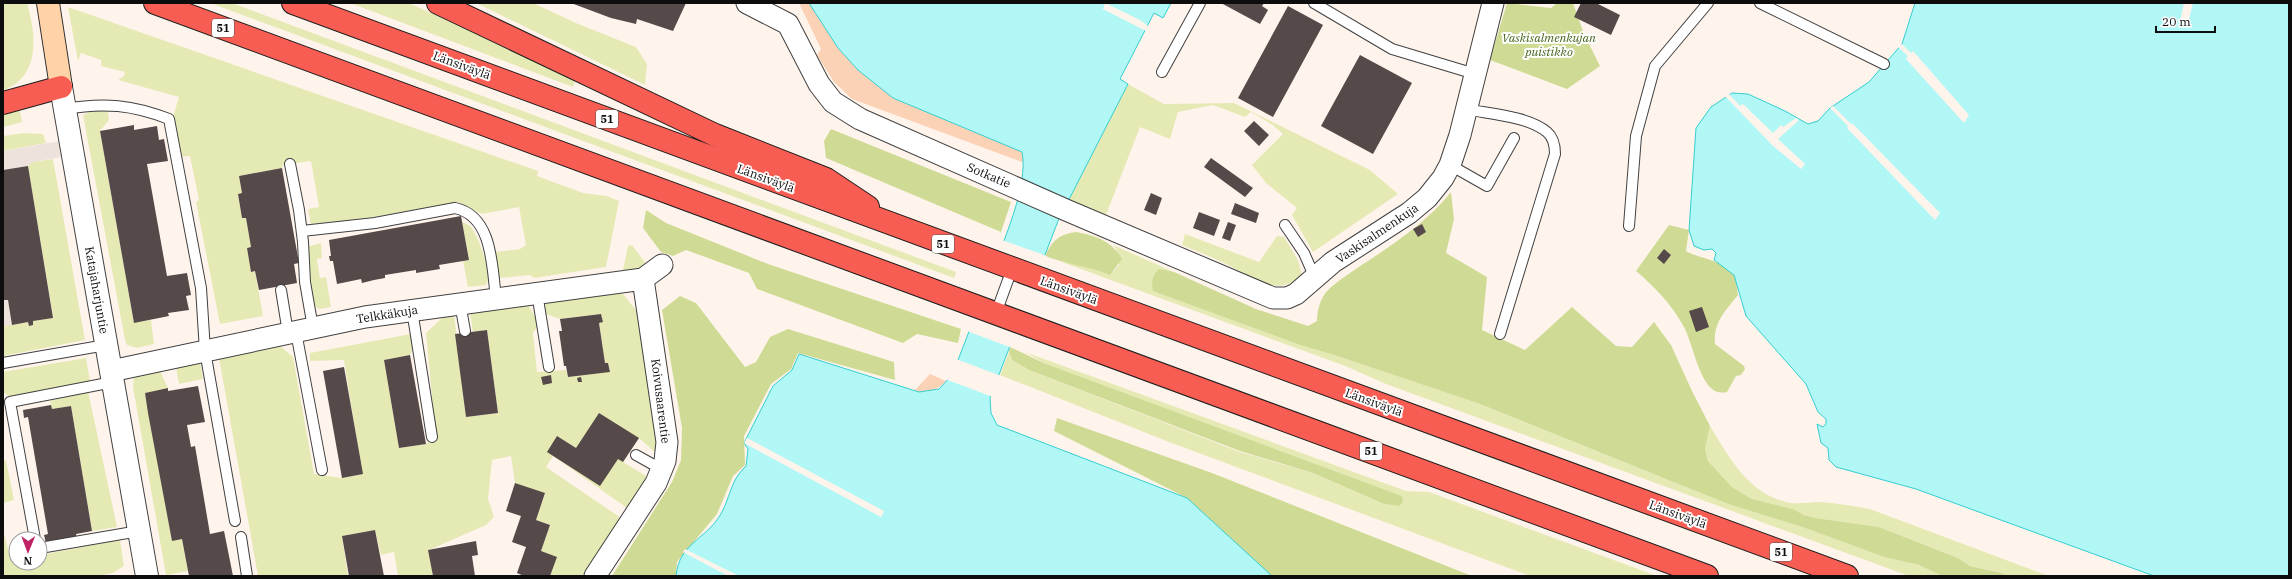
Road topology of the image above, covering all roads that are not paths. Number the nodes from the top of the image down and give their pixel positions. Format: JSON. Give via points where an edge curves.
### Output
{"nodes":[{"id":1,"x":155,"y":3,"type":"edge"},
{"id":2,"x":293,"y":3,"type":"edge"},
{"id":3,"x":438,"y":3,"type":"edge"},
{"id":4,"x":746,"y":3,"type":"edge"},
{"id":5,"x":1200,"y":3,"type":"edge"},
{"id":6,"x":1314,"y":3,"type":"edge"},
{"id":7,"x":1493,"y":3,"type":"edge"},
{"id":8,"x":1708,"y":3,"type":"edge"},
{"id":9,"x":1760,"y":3,"type":"edge"},
{"id":10,"x":49,"y":9,"type":"edge"},
{"id":11,"x":1884,"y":64,"type":"dead end"},
{"id":12,"x":1162,"y":72,"type":"dead end"},
{"id":13,"x":1474,"y":74,"type":"junction"},
{"id":14,"x":61,"y":87,"type":"junction"},
{"id":15,"x":3,"y":103,"type":"edge"},
{"id":16,"x":65,"y":109,"type":"junction"},
{"id":17,"x":1465,"y":109,"type":"junction"},
{"id":18,"x":1514,"y":138,"type":"dead end"},
{"id":19,"x":290,"y":164,"type":"dead end"},
{"id":20,"x":1450,"y":165,"type":"junction"},
{"id":21,"x":1285,"y":225,"type":"dead end"},
{"id":22,"x":1629,"y":226,"type":"dead end"},
{"id":23,"x":899,"y":227,"type":"junction"},
{"id":24,"x":302,"y":231,"type":"junction"},
{"id":25,"x":662,"y":265,"type":"dead end"},
{"id":26,"x":1012,"y":269,"type":"junction"},
{"id":27,"x":644,"y":278,"type":"junction"},
{"id":28,"x":1315,"y":278,"type":"junction"},
{"id":29,"x":281,"y":290,"type":"dead end"},
{"id":30,"x":537,"y":293,"type":"junction"},
{"id":31,"x":1273,"y":298,"type":"joint"},
{"id":32,"x":496,"y":299,"type":"junction"},
{"id":33,"x":460,"y":303,"type":"junction"},
{"id":34,"x":412,"y":310,"type":"junction"},
{"id":35,"x":996,"y":313,"type":"junction"},
{"id":36,"x":299,"y":331,"type":"junction"},
{"id":37,"x":465,"y":331,"type":"dead end"},
{"id":38,"x":1500,"y":334,"type":"dead end"},
{"id":39,"x":106,"y":345,"type":"junction"},
{"id":40,"x":205,"y":351,"type":"junction"},
{"id":41,"x":3,"y":363,"type":"edge"},
{"id":42,"x":549,"y":367,"type":"dead end"},
{"id":43,"x":112,"y":377,"type":"junction"},
{"id":44,"x":432,"y":437,"type":"dead end"},
{"id":45,"x":636,"y":456,"type":"dead end"},
{"id":46,"x":322,"y":470,"type":"dead end"},
{"id":47,"x":663,"y":470,"type":"junction"},
{"id":48,"x":235,"y":521,"type":"dead end"},
{"id":49,"x":34,"y":531,"type":"edge"},
{"id":50,"x":139,"y":531,"type":"junction"},
{"id":51,"x":241,"y":537,"type":"dead end"},
{"id":52,"x":48,"y":547,"type":"edge"},
{"id":53,"x":147,"y":576,"type":"edge"},
{"id":54,"x":247,"y":576,"type":"edge"},
{"id":55,"x":595,"y":576,"type":"edge"},
{"id":56,"x":1707,"y":576,"type":"edge"},
{"id":57,"x":1847,"y":576,"type":"edge"}],
"edges":[{"from":1,"to":35,"type":"highway","number":"51"},
{"from":2,"to":23,"type":"highway","name":"Länsiväylä","number":"51"},
{"from":3,"to":23,"type":"highway","via":[[715,135],[826,179]]},
{"from":4,"to":31,"type":"street","name":"Sotkatie","via":[[788,24],[819,84],[833,102],[860,119]]},
{"from":5,"to":12,"type":"lane"},
{"from":6,"to":13,"type":"lane","via":[[1392,49]]},
{"from":7,"to":13,"type":"street","name":"Vaskisalmenkuja"},
{"from":8,"to":22,"type":"lane","via":[[1655,66],[1636,136]]},
{"from":9,"to":11,"type":"lane"},
{"from":10,"to":14,"type":"main road","name":"Katajaharjuntie"},
{"from":13,"to":17,"type":"street","name":"Vaskisalmenkuja"},
{"from":14,"to":15,"type":"highway"},
{"from":14,"to":16,"type":"street","name":"Katajaharjuntie"},
{"from":16,"to":39,"type":"street","name":"Katajaharjuntie"},
{"from":16,"to":40,"type":"lane","via":[[112,104],[169,119],[201,288]]},
{"from":17,"to":20,"type":"street","name":"Vaskisalmenkuja"},
{"from":17,"to":38,"type":"lane","via":[[1533,123],[1548,132],[1555,144],[1556,154]]},
{"from":18,"to":20,"type":"lane","via":[[1487,186]]},
{"from":19,"to":24,"type":"lane"},
{"from":20,"to":28,"type":"street","name":"Vaskisalmenkuja","via":[[1426,198],[1409,213],[1333,262]]},
{"from":21,"to":28,"type":"lane","via":[[1304,253]]},
{"from":23,"to":26,"type":"highway","name":"Länsiväylä","number":"51"},
{"from":24,"to":32,"type":"lane","via":[[375,223],[455,208],[463,209],[471,214],[486,235]]},
{"from":24,"to":36,"type":"lane","via":[[305,282]]},
{"from":25,"to":27,"type":"street","name":"Telkkäkuja"},
{"from":26,"to":35,"type":"lane"},
{"from":26,"to":57,"type":"highway","name":"Länsiväylä","number":"51"},
{"from":27,"to":30,"type":"street","name":"Telkkäkuja"},
{"from":27,"to":47,"type":"street","name":"Koivusaarentie","via":[[667,442]]},
{"from":28,"to":31,"type":"street","name":"Vaskisalmenkuja","via":[[1296,294],[1287,298]]},
{"from":29,"to":36,"type":"lane"},
{"from":30,"to":32,"type":"street","name":"Telkkäkuja"},
{"from":30,"to":42,"type":"lane"},
{"from":32,"to":33,"type":"street","name":"Telkkäkuja"},
{"from":33,"to":34,"type":"street","name":"Telkkäkuja"},
{"from":33,"to":37,"type":"lane"},
{"from":34,"to":36,"type":"street","name":"Telkkäkuja"},
{"from":34,"to":44,"type":"lane"},
{"from":35,"to":56,"type":"highway","number":"51"},
{"from":36,"to":40,"type":"street","name":"Telkkäkuja"},
{"from":36,"to":46,"type":"lane"},
{"from":39,"to":41,"type":"lane"},
{"from":39,"to":43,"type":"street","name":"Katajaharjuntie"},
{"from":40,"to":43,"type":"street","name":"Telkkäkuja"},
{"from":40,"to":48,"type":"lane"},
{"from":43,"to":49,"type":"lane","via":[[10,402]]},
{"from":43,"to":50,"type":"street","name":"Katajaharjuntie"},
{"from":45,"to":47,"type":"lane"},
{"from":47,"to":55,"type":"street","name":"Koivusaarentie"},
{"from":50,"to":52,"type":"lane"},
{"from":50,"to":53,"type":"street","name":"Katajaharjuntie"},
{"from":51,"to":54,"type":"lane"}]}
